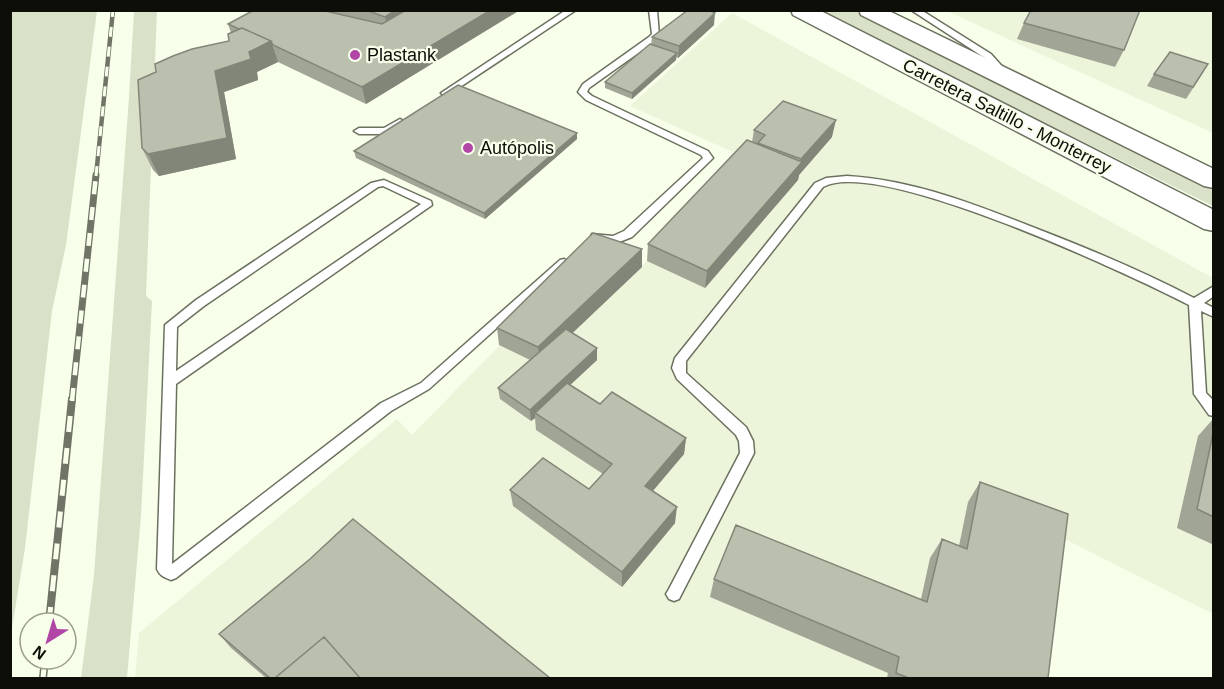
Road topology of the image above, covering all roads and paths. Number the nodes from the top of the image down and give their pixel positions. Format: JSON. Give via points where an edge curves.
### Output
{"nodes":[{"id":1,"x":572,"y":10,"type":"edge"},
{"id":2,"x":653,"y":10,"type":"edge"},
{"id":3,"x":801,"y":10,"type":"edge"},
{"id":4,"x":869,"y":10,"type":"edge"},
{"id":5,"x":915,"y":10,"type":"edge"},
{"id":6,"x":1011,"y":81,"type":"junction"},
{"id":7,"x":435,"y":99,"type":"edge"},
{"id":8,"x":406,"y":118,"type":"edge"},
{"id":9,"x":359,"y":131,"type":"dead end"},
{"id":10,"x":1214,"y":180,"type":"edge"},
{"id":11,"x":1214,"y":222,"type":"edge"},
{"id":12,"x":1214,"y":290,"type":"edge"},
{"id":13,"x":1195,"y":303,"type":"junction"},
{"id":14,"x":1214,"y":313,"type":"edge"},
{"id":15,"x":170,"y":381,"type":"junction"},
{"id":16,"x":1214,"y":411,"type":"edge"},
{"id":17,"x":674,"y":594,"type":"dead end"}],
"edges":[{"from":1,"to":7,"type":"lane"},
{"from":2,"to":15,"type":"lane","via":[[656,34],[652,39],[582,92],[705,153],[708,158],[628,234],[614,240],[593,237],[425,386],[386,407],[171,573],[164,569]]},
{"from":3,"to":11,"type":"main road","name":"Carretera Saltillo - Monterrey"},
{"from":4,"to":6,"type":"main road","name":"Carretera Saltillo - Monterrey"},
{"from":5,"to":6,"type":"lane","via":[[988,56]]},
{"from":6,"to":10,"type":"main road","name":"Carretera Saltillo - Monterrey"},
{"from":8,"to":9,"type":"lane","via":[[386,131]]},
{"from":12,"to":13,"type":"lane"},
{"from":13,"to":14,"type":"lane"},
{"from":13,"to":16,"type":"lane","via":[[1200,394]]},
{"from":13,"to":17,"type":"lane","via":[[1068,244],[942,197],[882,183],[835,179],[819,185],[679,363],[681,376],[741,431],[747,453]]},
{"from":15,"to":15,"type":"lane","via":[[171,325],[200,303],[380,183],[427,202],[427,206]]}]}
